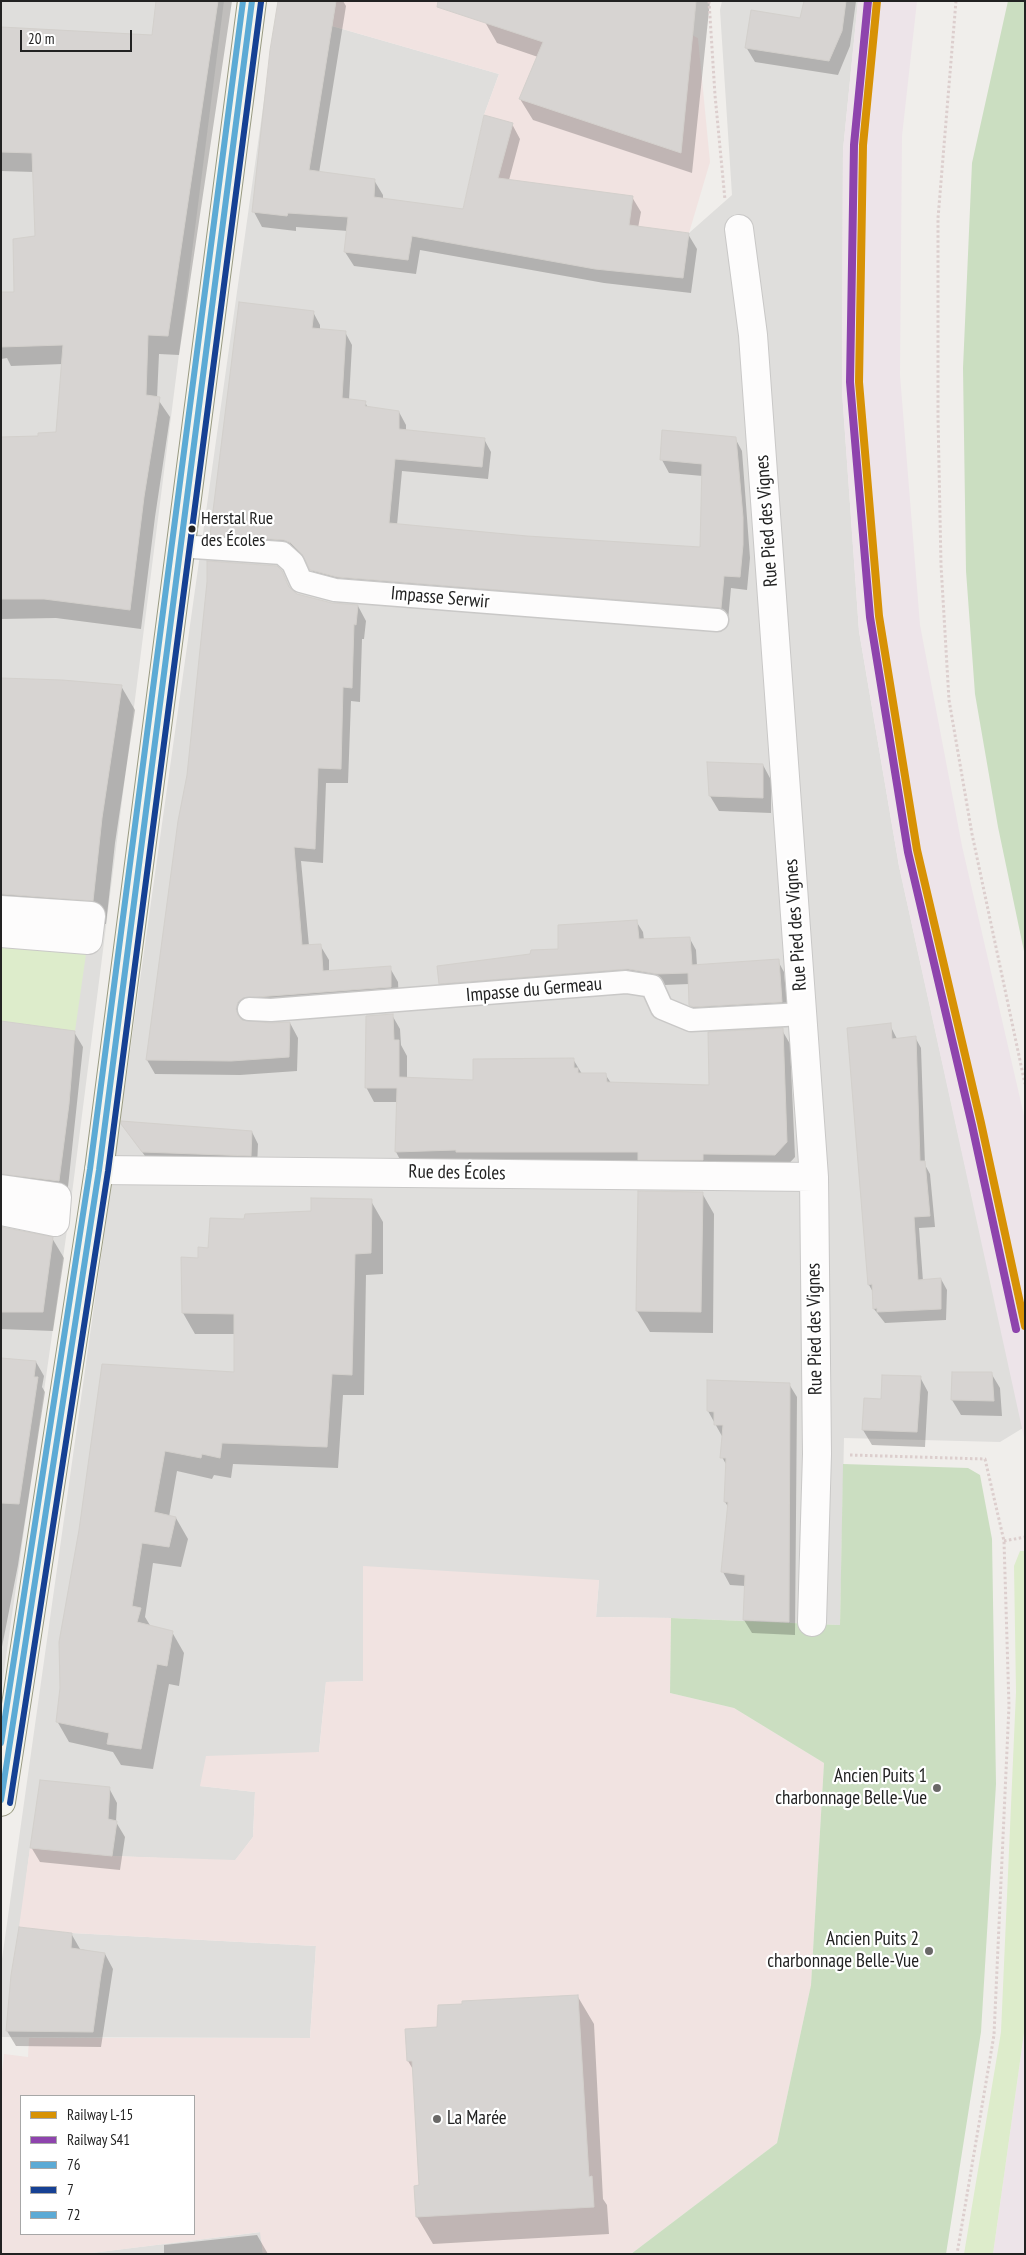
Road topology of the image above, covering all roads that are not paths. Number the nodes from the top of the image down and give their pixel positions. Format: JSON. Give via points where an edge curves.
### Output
{"nodes":[{"id":1,"x":252,"y":1,"type":"edge"},
{"id":2,"x":739,"y":229,"type":"road end"},
{"id":3,"x":179,"y":546,"type":"junction"},
{"id":4,"x":717,"y":620,"type":"dead end"},
{"id":5,"x":1,"y":910,"type":"edge"},
{"id":6,"x":1,"y":933,"type":"edge"},
{"id":7,"x":249,"y":1009,"type":"dead end"},
{"id":8,"x":803,"y":1014,"type":"junction"},
{"id":9,"x":99,"y":1170,"type":"junction"},
{"id":10,"x":814,"y":1177,"type":"junction"},
{"id":11,"x":1,"y":1189,"type":"edge"},
{"id":12,"x":1,"y":1211,"type":"edge"},
{"id":13,"x":812,"y":1622,"type":"dead end"},
{"id":14,"x":1,"y":1802,"type":"edge"}],
"edges":[{"from":1,"to":3,"type":"street"},
{"from":2,"to":8,"type":"street","name":"Rue Pied des Vignes","via":[[753,334]]},
{"from":3,"to":4,"type":"lane","name":"Impasse Serwir","via":[[282,553],[293,563],[301,581],[335,590]]},
{"from":3,"to":9,"type":"street"},
{"from":5,"to":6,"type":"street","via":[[91,916],[88,940]]},
{"from":7,"to":8,"type":"lane","name":"Impasse du Germeau","via":[[271,1010],[626,982],[652,986],[662,1008],[691,1020]]},
{"from":8,"to":10,"type":"street","name":"Rue Pied des Vignes"},
{"from":9,"to":10,"type":"street","name":"Rue des Écoles"},
{"from":9,"to":14,"type":"street"},
{"from":10,"to":13,"type":"street","name":"Rue Pied des Vignes","via":[[816,1454]]},
{"from":11,"to":12,"type":"street","via":[[57,1197],[56,1222]]}]}
